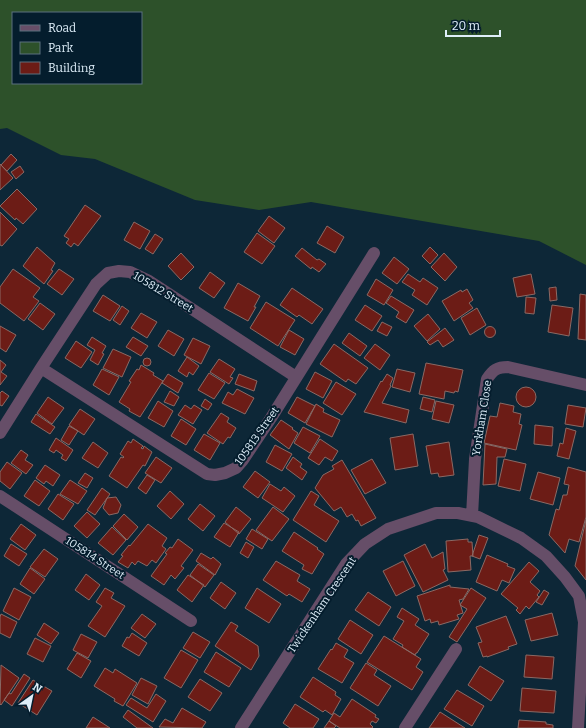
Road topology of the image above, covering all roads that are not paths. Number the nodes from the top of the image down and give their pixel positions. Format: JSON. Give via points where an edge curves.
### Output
{"nodes":[{"id":1,"x":374,"y":253,"type":"dead end"},
{"id":2,"x":41,"y":368,"type":"junction"},
{"id":3,"x":296,"y":377,"type":"junction"},
{"id":4,"x":586,"y":385,"type":"edge"},
{"id":5,"x":0,"y":433,"type":"edge"},
{"id":6,"x":0,"y":496,"type":"edge"},
{"id":7,"x":472,"y":516,"type":"junction"},
{"id":8,"x":584,"y":606,"type":"edge"},
{"id":9,"x":191,"y":621,"type":"dead end"},
{"id":10,"x":456,"y":649,"type":"dead end"},
{"id":11,"x":581,"y":722,"type":"edge"},
{"id":12,"x":241,"y":728,"type":"edge"},
{"id":13,"x":405,"y":728,"type":"edge"}],
"edges":[{"from":1,"to":3,"type":"street","name":"105813 Street"},
{"from":2,"to":3,"type":"street","name":"105812 Street","via":[[96,284],[108,273],[130,272],[149,281]]},
{"from":2,"to":3,"type":"street","name":"105813 Street","via":[[207,474],[215,475],[236,468],[243,460]]},
{"from":2,"to":5,"type":"street","name":"105812 Street"},
{"from":4,"to":7,"type":"street","name":"Yorkham Close","via":[[508,367],[499,367],[492,371],[487,379],[475,459]]},
{"from":6,"to":9,"type":"street","name":"105814 Street"},
{"from":7,"to":8,"type":"street","name":"Twickenham Crescent","via":[[516,535],[546,556],[565,577]]},
{"from":7,"to":12,"type":"street","name":"Twickenham Crescent","via":[[436,513],[388,528],[365,544],[346,564]]},
{"from":8,"to":11,"type":"street","name":"Twickenham Crescent"},
{"from":10,"to":13,"type":"street"}]}
